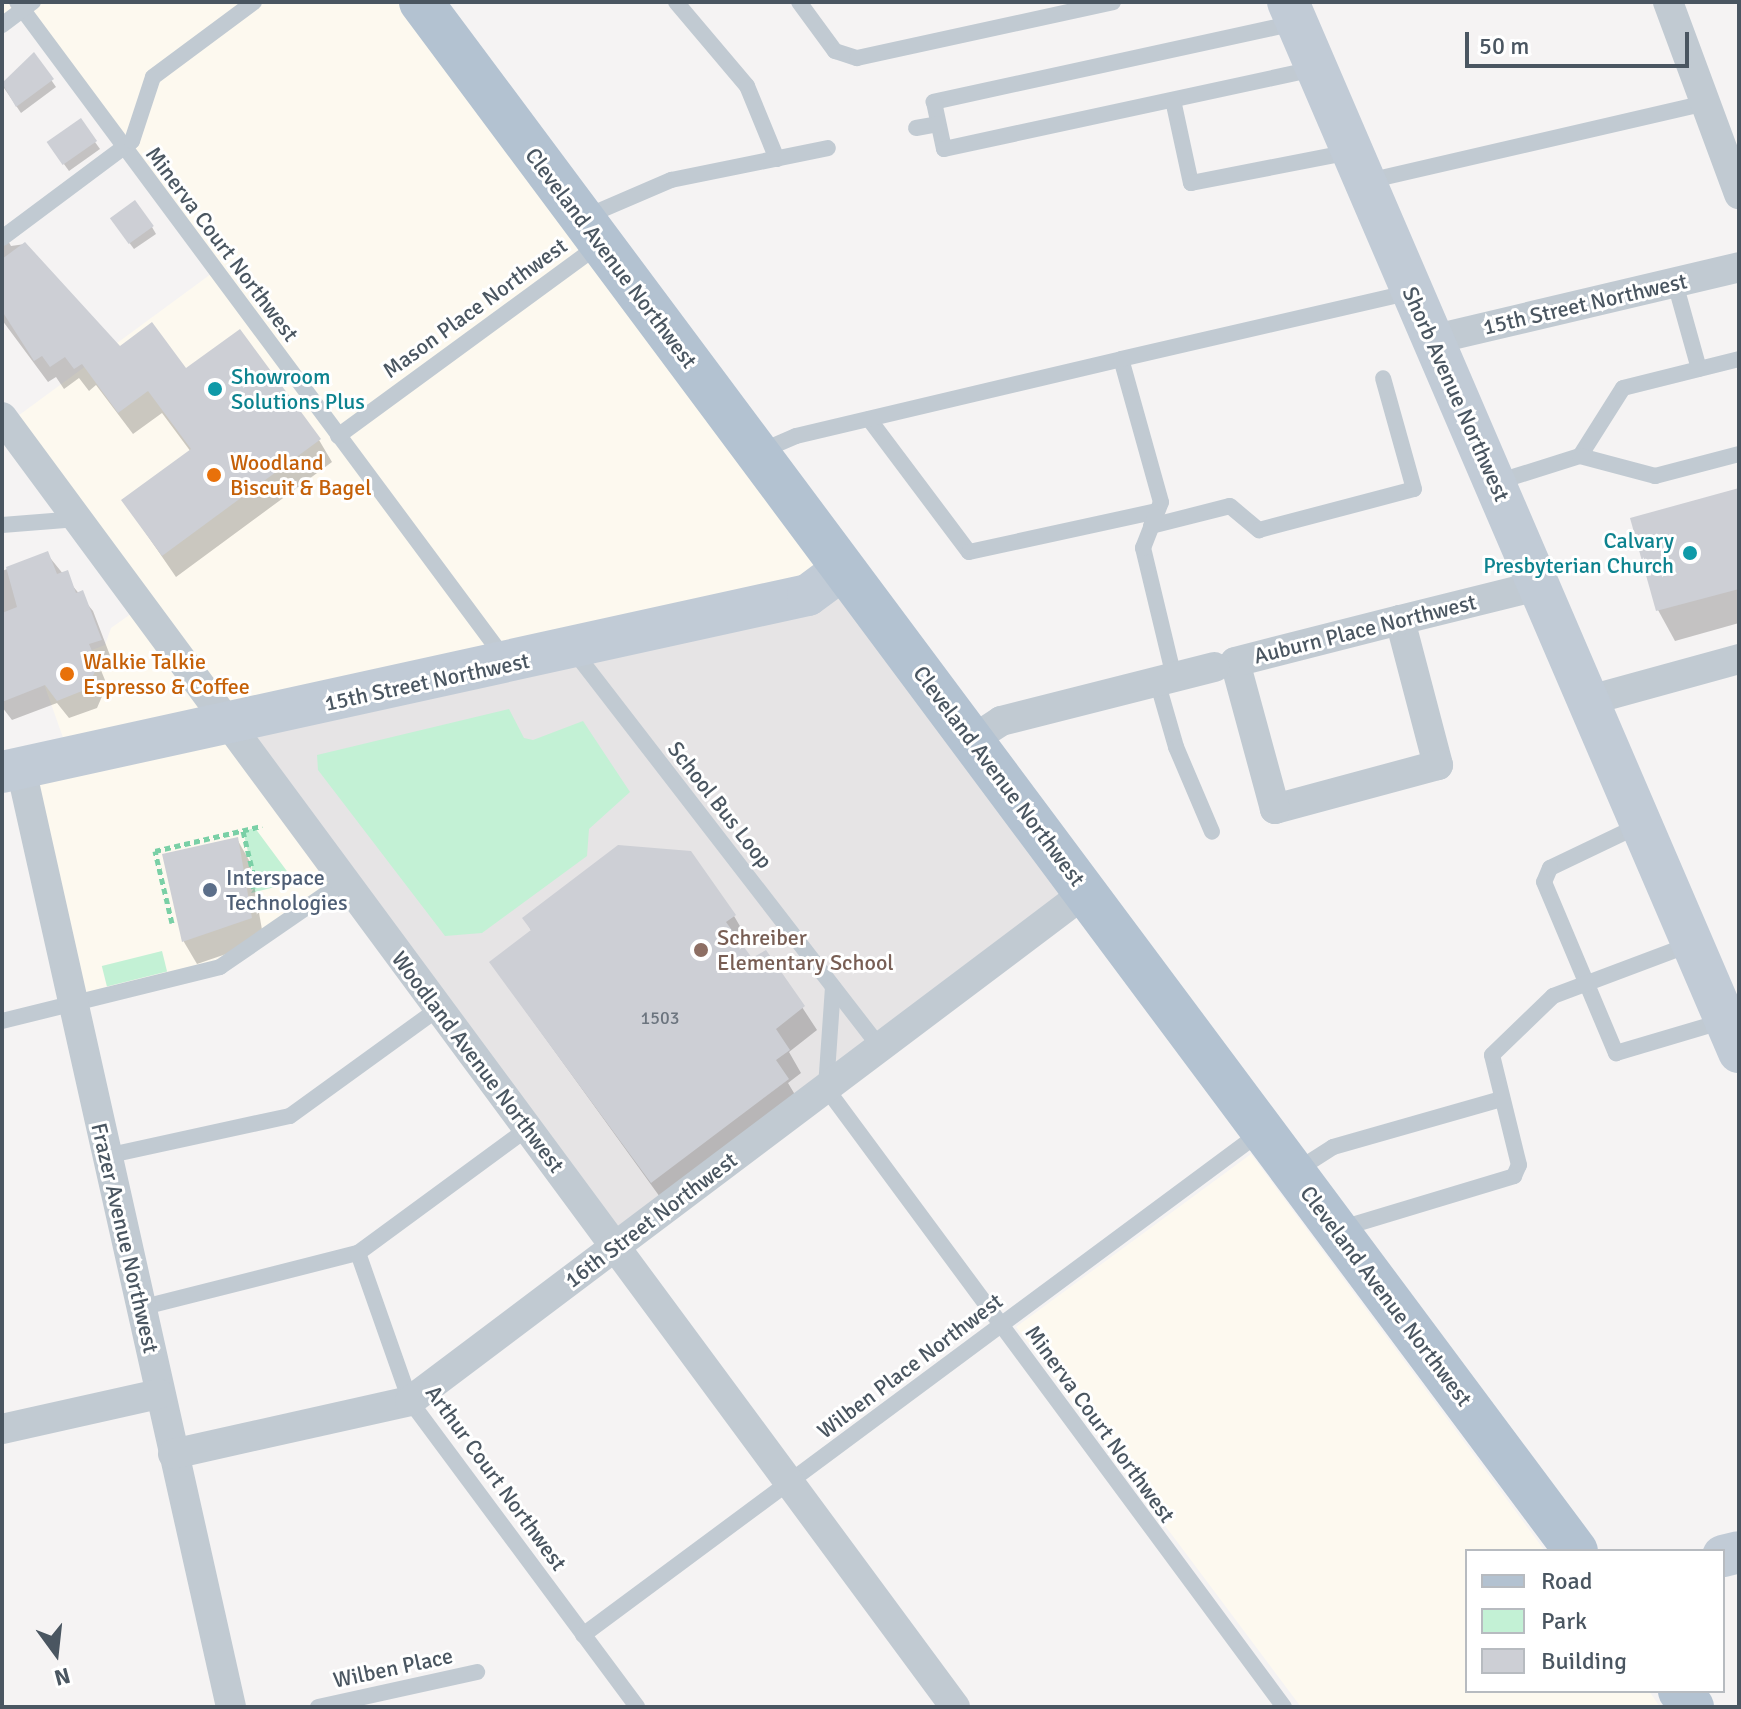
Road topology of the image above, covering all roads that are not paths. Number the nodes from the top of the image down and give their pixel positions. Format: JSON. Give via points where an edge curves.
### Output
{"nodes":[{"id":1,"x":254,"y":2,"type":"edge"},
{"id":2,"x":421,"y":2,"type":"edge"},
{"id":3,"x":676,"y":2,"type":"edge"},
{"id":4,"x":799,"y":2,"type":"edge"},
{"id":5,"x":1113,"y":2,"type":"edge"},
{"id":6,"x":1668,"y":2,"type":"edge"},
{"id":7,"x":24,"y":4,"type":"edge"},
{"id":8,"x":1292,"y":12,"type":"edge"},
{"id":9,"x":2,"y":25,"type":"edge"},
{"id":10,"x":1314,"y":69,"type":"junction"},
{"id":11,"x":1173,"y":100,"type":"junction"},
{"id":12,"x":1705,"y":103,"type":"junction"},
{"id":13,"x":938,"y":124,"type":"junction"},
{"id":14,"x":916,"y":128,"type":"dead end"},
{"id":15,"x":123,"y":148,"type":"junction"},
{"id":16,"x":828,"y":148,"type":"dead end"},
{"id":17,"x":777,"y":159,"type":"junction"},
{"id":18,"x":1358,"y":166,"type":"junction"},
{"id":19,"x":1739,"y":194,"type":"edge"},
{"id":20,"x":591,"y":231,"type":"junction"},
{"id":21,"x":2,"y":238,"type":"edge"},
{"id":22,"x":1739,"y":267,"type":"edge"},
{"id":23,"x":1675,"y":283,"type":"junction"},
{"id":24,"x":1411,"y":292,"type":"junction"},
{"id":25,"x":1431,"y":340,"type":"junction"},
{"id":26,"x":1121,"y":359,"type":"junction"},
{"id":27,"x":1739,"y":359,"type":"edge"},
{"id":28,"x":1699,"y":369,"type":"junction"},
{"id":29,"x":1383,"y":378,"type":"dead end"},
{"id":30,"x":2,"y":417,"type":"edge"},
{"id":31,"x":869,"y":419,"type":"junction"},
{"id":32,"x":338,"y":436,"type":"junction"},
{"id":33,"x":756,"y":453,"type":"junction"},
{"id":34,"x":1739,"y":454,"type":"edge"},
{"id":35,"x":1580,"y":456,"type":"junction"},
{"id":36,"x":1495,"y":483,"type":"junction"},
{"id":37,"x":1154,"y":518,"type":"junction"},
{"id":38,"x":78,"y":519,"type":"junction"},
{"id":39,"x":2,"y":525,"type":"edge"},
{"id":40,"x":843,"y":569,"type":"junction"},
{"id":41,"x":1541,"y":585,"type":"junction"},
{"id":42,"x":1400,"y":620,"type":"junction"},
{"id":43,"x":573,"y":650,"type":"junction"},
{"id":44,"x":1739,"y":659,"type":"edge"},
{"id":45,"x":509,"y":664,"type":"junction"},
{"id":46,"x":1224,"y":665,"type":"junction"},
{"id":47,"x":1166,"y":679,"type":"junction"},
{"id":48,"x":1590,"y":700,"type":"junction"},
{"id":49,"x":231,"y":726,"type":"junction"},
{"id":50,"x":972,"y":740,"type":"junction"},
{"id":51,"x":11,"y":770,"type":"edge"},
{"id":52,"x":1643,"y":824,"type":"junction"},
{"id":53,"x":1212,"y":832,"type":"dead end"},
{"id":54,"x":343,"y":882,"type":"junction"},
{"id":55,"x":1086,"y":892,"type":"junction"},
{"id":56,"x":1693,"y":943,"type":"junction"},
{"id":57,"x":1589,"y":983,"type":"junction"},
{"id":58,"x":833,"y":987,"type":"junction"},
{"id":59,"x":73,"y":1006,"type":"junction"},
{"id":60,"x":438,"y":1009,"type":"junction"},
{"id":61,"x":2,"y":1021,"type":"edge"},
{"id":62,"x":1732,"y":1036,"type":"edge"},
{"id":63,"x":879,"y":1046,"type":"junction"},
{"id":64,"x":826,"y":1088,"type":"junction"},
{"id":65,"x":1502,"y":1099,"type":"junction"},
{"id":66,"x":528,"y":1128,"type":"junction"},
{"id":67,"x":1263,"y":1131,"type":"junction"},
{"id":68,"x":106,"y":1156,"type":"junction"},
{"id":69,"x":1293,"y":1172,"type":"junction"},
{"id":70,"x":1336,"y":1230,"type":"junction"},
{"id":71,"x":615,"y":1248,"type":"junction"},
{"id":72,"x":358,"y":1253,"type":"junction"},
{"id":73,"x":140,"y":1308,"type":"junction"},
{"id":74,"x":1001,"y":1325,"type":"junction"},
{"id":75,"x":159,"y":1394,"type":"junction"},
{"id":76,"x":410,"y":1401,"type":"junction"},
{"id":77,"x":2,"y":1429,"type":"edge"},
{"id":78,"x":173,"y":1454,"type":"junction"},
{"id":79,"x":790,"y":1485,"type":"junction"},
{"id":80,"x":1575,"y":1549,"type":"edge"},
{"id":81,"x":583,"y":1635,"type":"junction"},
{"id":82,"x":477,"y":1672,"type":"dead end"},
{"id":83,"x":231,"y":1707,"type":"edge"},
{"id":84,"x":318,"y":1707,"type":"edge"},
{"id":85,"x":637,"y":1707,"type":"edge"},
{"id":86,"x":955,"y":1707,"type":"edge"},
{"id":87,"x":1284,"y":1707,"type":"edge"}],
"edges":[{"from":1,"to":15,"type":"lane","via":[[153,77],[140,132]]},
{"from":2,"to":20,"type":"main road","name":"Cleveland Avenue Northwest"},
{"from":3,"to":17,"type":"lane","via":[[747,86]]},
{"from":4,"to":5,"type":"lane","via":[[842,56]]},
{"from":6,"to":12,"type":"street"},
{"from":7,"to":9,"type":"lane"},
{"from":7,"to":15,"type":"lane","name":"Minerva Court Northwest"},
{"from":8,"to":10,"type":"street","name":"Shorb Avenue Northwest"},
{"from":8,"to":13,"type":"lane","via":[[934,102]]},
{"from":10,"to":11,"type":"lane"},
{"from":10,"to":18,"type":"street","name":"Shorb Avenue Northwest"},
{"from":11,"to":13,"type":"lane","via":[[944,149]]},
{"from":11,"to":18,"type":"lane","via":[[1191,183]]},
{"from":12,"to":18,"type":"lane"},
{"from":12,"to":19,"type":"street"},
{"from":13,"to":14,"type":"lane"},
{"from":15,"to":21,"type":"lane"},
{"from":15,"to":32,"type":"lane","name":"Minerva Court Northwest"},
{"from":16,"to":17,"type":"lane","name":"Mason Place Northwest"},
{"from":17,"to":20,"type":"lane","name":"Mason Place Northwest","via":[[671,180]]},
{"from":18,"to":24,"type":"street","name":"Shorb Avenue Northwest"},
{"from":20,"to":32,"type":"lane","name":"Mason Place Northwest"},
{"from":20,"to":33,"type":"main road","name":"Cleveland Avenue Northwest"},
{"from":22,"to":23,"type":"street","name":"15th Street Northwest"},
{"from":23,"to":25,"type":"street","name":"15th Street Northwest"},
{"from":23,"to":28,"type":"lane"},
{"from":24,"to":25,"type":"street","name":"Shorb Avenue Northwest"},
{"from":24,"to":26,"type":"lane"},
{"from":25,"to":36,"type":"street","name":"Shorb Avenue Northwest"},
{"from":26,"to":31,"type":"lane"},
{"from":26,"to":37,"type":"lane","via":[[1161,502]]},
{"from":27,"to":28,"type":"lane"},
{"from":28,"to":35,"type":"lane","via":[[1623,388]]},
{"from":29,"to":37,"type":"lane","via":[[1414,489],[1259,530],[1230,506]]},
{"from":30,"to":38,"type":"street","name":"Woodland Avenue Northwest"},
{"from":31,"to":33,"type":"lane"},
{"from":31,"to":37,"type":"lane","via":[[969,552]]},
{"from":32,"to":45,"type":"lane","name":"Minerva Court Northwest"},
{"from":33,"to":40,"type":"main road","name":"Cleveland Avenue Northwest"},
{"from":34,"to":35,"type":"lane","via":[[1655,476]]},
{"from":35,"to":36,"type":"lane"},
{"from":36,"to":41,"type":"street","name":"Shorb Avenue Northwest"},
{"from":37,"to":47,"type":"lane","via":[[1143,548]]},
{"from":38,"to":39,"type":"lane"},
{"from":38,"to":49,"type":"street","name":"Woodland Avenue Northwest"},
{"from":40,"to":43,"type":"street","name":"15th Street Northwest","via":[[808,595]]},
{"from":40,"to":50,"type":"main road","name":"Cleveland Avenue Northwest"},
{"from":41,"to":42,"type":"street","name":"Auburn Place Northwest"},
{"from":41,"to":48,"type":"street","name":"Shorb Avenue Northwest"},
{"from":42,"to":46,"type":"street","name":"Auburn Place Northwest"},
{"from":42,"to":46,"type":"street","via":[[1438,765],[1275,809]]},
{"from":43,"to":45,"type":"street","name":"15th Street Northwest"},
{"from":43,"to":58,"type":"lane","name":"School Bus Loop"},
{"from":44,"to":48,"type":"street"},
{"from":45,"to":49,"type":"street","name":"15th Street Northwest"},
{"from":46,"to":47,"type":"street","name":"Auburn Place Northwest"},
{"from":47,"to":50,"type":"street","name":"Auburn Place Northwest","via":[[1001,721]]},
{"from":47,"to":53,"type":"lane"},
{"from":48,"to":52,"type":"street","name":"Shorb Avenue Northwest"},
{"from":49,"to":51,"type":"street","name":"15th Street Northwest"},
{"from":49,"to":54,"type":"street","name":"Woodland Avenue Northwest"},
{"from":50,"to":55,"type":"main road","name":"Cleveland Avenue Northwest"},
{"from":51,"to":59,"type":"street","name":"Frazer Avenue Northwest"},
{"from":52,"to":56,"type":"street","name":"Shorb Avenue Northwest"},
{"from":52,"to":57,"type":"lane","via":[[1550,868],[1544,882]]},
{"from":54,"to":59,"type":"lane","via":[[220,967]]},
{"from":54,"to":60,"type":"street","name":"Woodland Avenue Northwest"},
{"from":55,"to":63,"type":"street","name":"16th Street Northwest"},
{"from":55,"to":67,"type":"main road","name":"Cleveland Avenue Northwest"},
{"from":56,"to":57,"type":"lane"},
{"from":56,"to":62,"type":"street","name":"Shorb Avenue Northwest"},
{"from":57,"to":62,"type":"lane","via":[[1616,1053]]},
{"from":57,"to":65,"type":"lane","via":[[1553,996],[1492,1055]]},
{"from":58,"to":63,"type":"lane","name":"School Bus Loop"},
{"from":58,"to":64,"type":"lane"},
{"from":59,"to":61,"type":"lane"},
{"from":59,"to":68,"type":"street","name":"Frazer Avenue Northwest"},
{"from":60,"to":66,"type":"street","name":"Woodland Avenue Northwest"},
{"from":60,"to":68,"type":"lane","via":[[290,1116]]},
{"from":63,"to":64,"type":"street","name":"16th Street Northwest"},
{"from":64,"to":71,"type":"street","name":"16th Street Northwest"},
{"from":64,"to":74,"type":"lane","name":"Minerva Court Northwest"},
{"from":65,"to":69,"type":"lane","via":[[1333,1147]]},
{"from":65,"to":70,"type":"lane","via":[[1519,1165],[1514,1176]]},
{"from":66,"to":71,"type":"street","name":"Woodland Avenue Northwest"},
{"from":66,"to":72,"type":"lane"},
{"from":67,"to":69,"type":"main road","name":"Cleveland Avenue Northwest"},
{"from":67,"to":74,"type":"lane","name":"Wilben Place Northwest"},
{"from":68,"to":73,"type":"street","name":"Frazer Avenue Northwest"},
{"from":69,"to":70,"type":"main road","name":"Cleveland Avenue Northwest"},
{"from":70,"to":80,"type":"main road","name":"Cleveland Avenue Northwest"},
{"from":71,"to":76,"type":"street","name":"16th Street Northwest"},
{"from":71,"to":79,"type":"street","name":"Woodland Avenue Northwest"},
{"from":72,"to":73,"type":"lane"},
{"from":72,"to":76,"type":"lane","name":"Arthur Court Northwest"},
{"from":73,"to":75,"type":"street","name":"Frazer Avenue Northwest"},
{"from":74,"to":79,"type":"lane","name":"Wilben Place Northwest"},
{"from":74,"to":87,"type":"lane","name":"Minerva Court Northwest"},
{"from":75,"to":77,"type":"street"},
{"from":75,"to":78,"type":"street","name":"Frazer Avenue Northwest"},
{"from":76,"to":78,"type":"street","name":"16th Street Northwest"},
{"from":76,"to":81,"type":"lane","name":"Arthur Court Northwest"},
{"from":78,"to":83,"type":"street","name":"Frazer Avenue Northwest"},
{"from":79,"to":81,"type":"lane","name":"Wilben Place Northwest"},
{"from":79,"to":86,"type":"street","name":"Woodland Avenue Northwest"},
{"from":81,"to":85,"type":"lane","name":"Arthur Court Northwest"},
{"from":82,"to":84,"type":"lane","name":"Wilben Place"}]}
